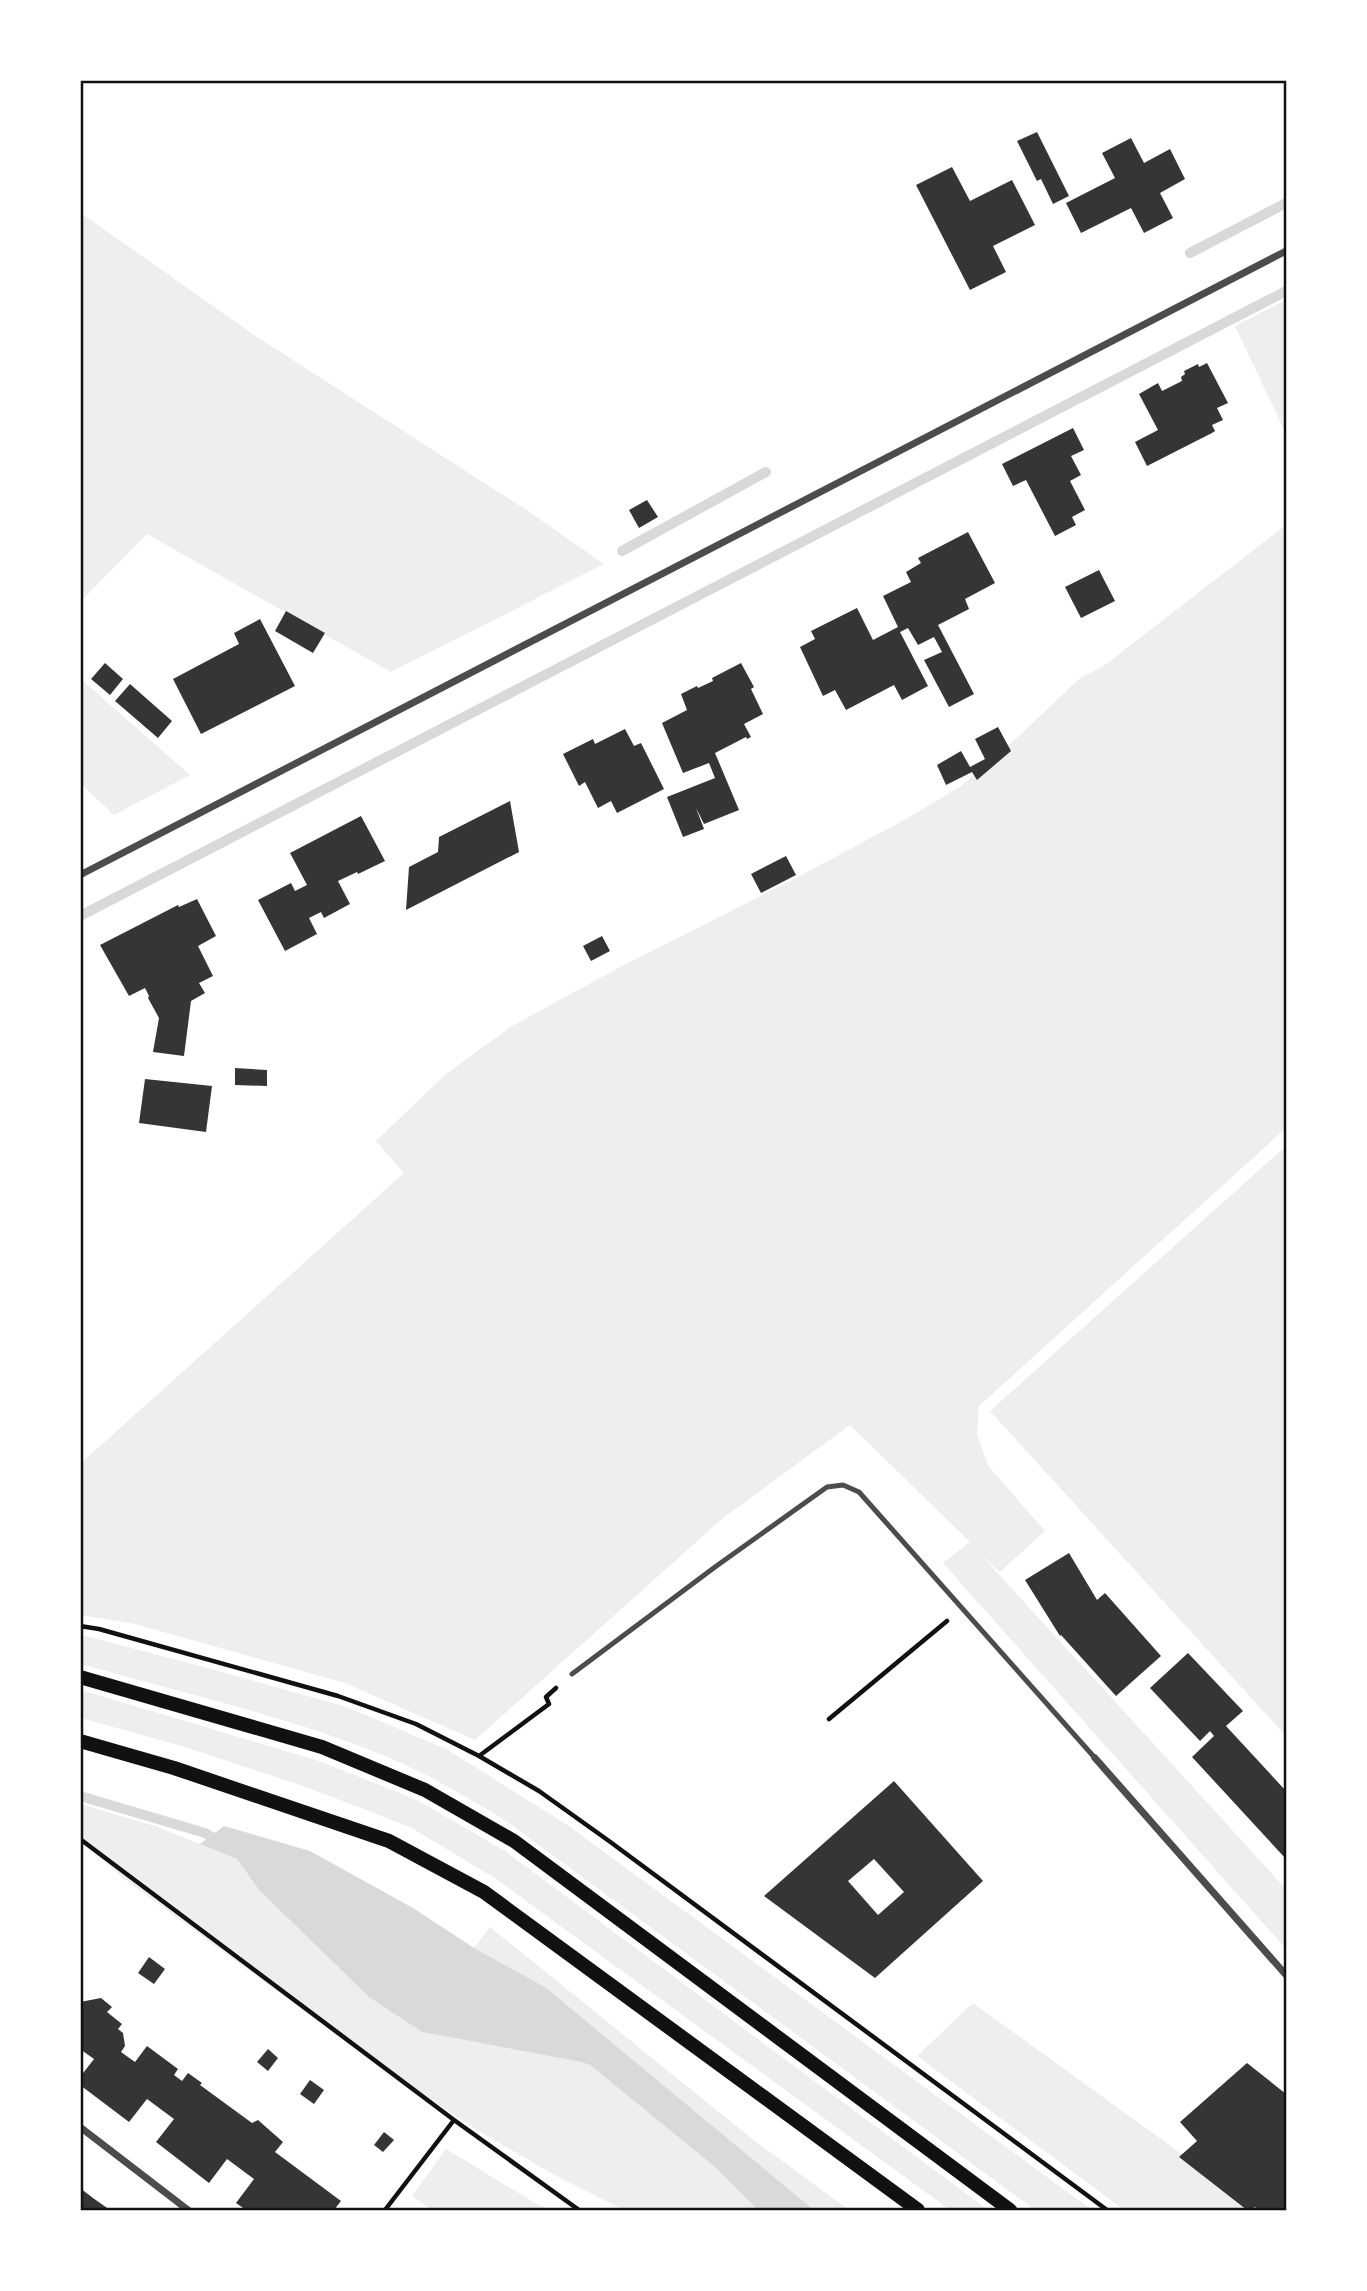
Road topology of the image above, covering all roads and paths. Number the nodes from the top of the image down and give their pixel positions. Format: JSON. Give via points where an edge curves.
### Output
{"nodes":[{"id":1,"x":1286,"y":251,"type":"edge"},
{"id":2,"x":80,"y":875,"type":"edge"},
{"id":3,"x":960,"y":1608,"type":"junction"},
{"id":4,"x":80,"y":1626,"type":"edge"},
{"id":5,"x":572,"y":1674,"type":"joint"},
{"id":6,"x":80,"y":1677,"type":"edge"},
{"id":7,"x":829,"y":1719,"type":"dead end"},
{"id":8,"x":80,"y":1741,"type":"edge"},
{"id":9,"x":479,"y":1756,"type":"junction"},
{"id":10,"x":1094,"y":1758,"type":"joint"},
{"id":11,"x":80,"y":1839,"type":"edge"},
{"id":12,"x":1286,"y":1975,"type":"edge"},
{"id":13,"x":454,"y":2120,"type":"junction"},
{"id":14,"x":80,"y":2127,"type":"edge"},
{"id":15,"x":188,"y":2210,"type":"edge"},
{"id":16,"x":385,"y":2210,"type":"edge"},
{"id":17,"x":579,"y":2210,"type":"edge"},
{"id":18,"x":918,"y":2210,"type":"edge"},
{"id":19,"x":1010,"y":2210,"type":"edge"},
{"id":20,"x":1107,"y":2210,"type":"edge"}],
"edges":[{"from":1,"to":2,"type":"street"},
{"from":3,"to":5,"type":"lane","via":[[859,1492],[844,1485],[827,1487]]},
{"from":3,"to":7,"type":"path"},
{"from":3,"to":10,"type":"lane"},
{"from":4,"to":9,"type":"path","via":[[338,1696],[416,1724]]},
{"from":5,"to":9,"type":"path","via":[[546,1697],[549,1704]]},
{"from":6,"to":19,"type":"main road","via":[[322,1747],[425,1790],[514,1841]]},
{"from":8,"to":18,"type":"main road","via":[[389,1841],[484,1892]]},
{"from":9,"to":20,"type":"path","via":[[610,1841]]},
{"from":10,"to":12,"type":"street"},
{"from":11,"to":13,"type":"path"},
{"from":13,"to":16,"type":"path"},
{"from":13,"to":17,"type":"path"},
{"from":14,"to":15,"type":"street"}]}
